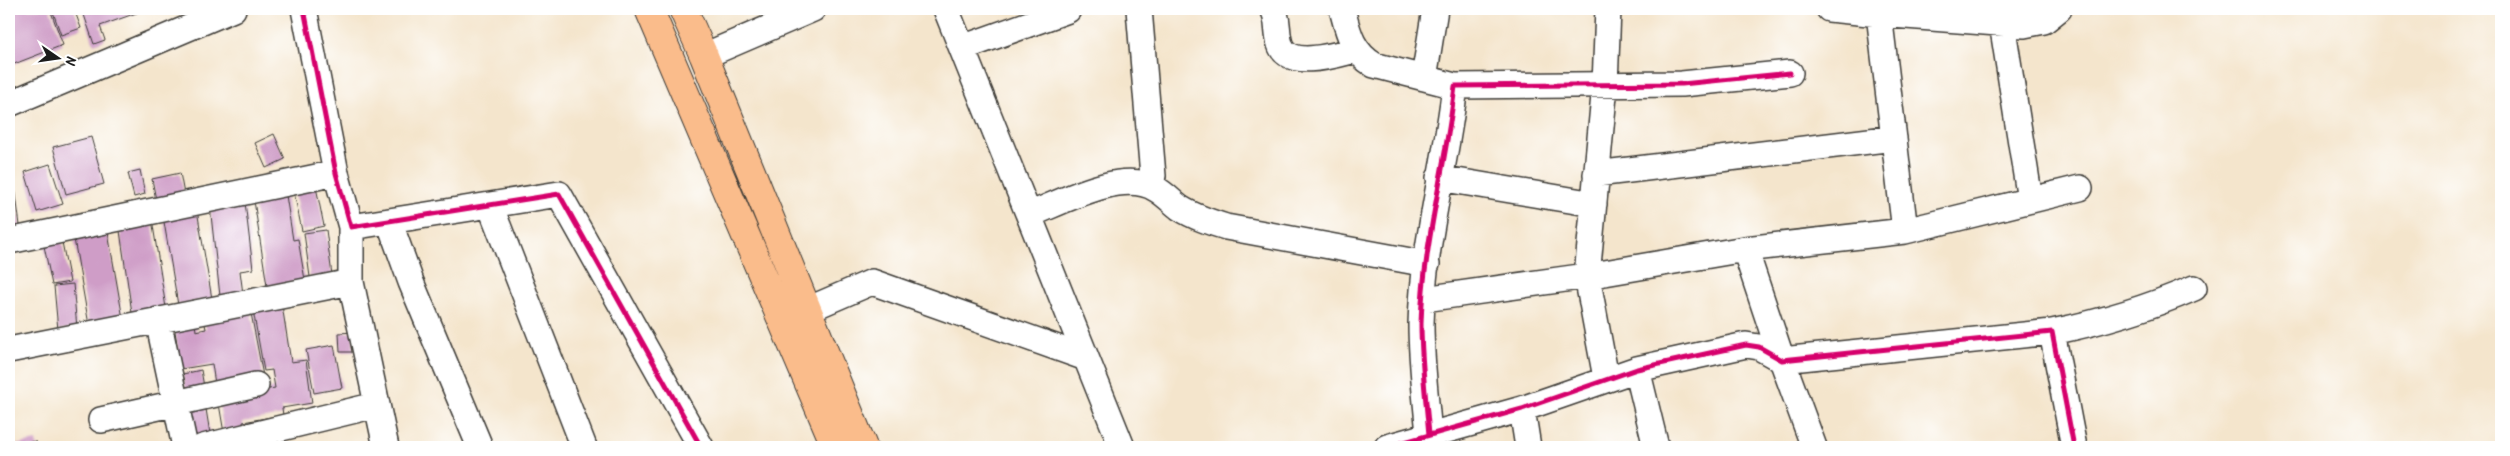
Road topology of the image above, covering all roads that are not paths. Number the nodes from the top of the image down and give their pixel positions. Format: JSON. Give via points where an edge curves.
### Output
{"nodes":[{"id":1,"x":233,"y":9,"type":"edge"},
{"id":2,"x":304,"y":9,"type":"edge"},
{"id":3,"x":649,"y":9,"type":"edge"},
{"id":4,"x":683,"y":9,"type":"edge"},
{"id":5,"x":813,"y":9,"type":"edge"},
{"id":6,"x":946,"y":9,"type":"edge"},
{"id":7,"x":1139,"y":9,"type":"edge"},
{"id":8,"x":1273,"y":9,"type":"edge"},
{"id":9,"x":1342,"y":9,"type":"edge"},
{"id":10,"x":1435,"y":9,"type":"edge"},
{"id":11,"x":1608,"y":9,"type":"edge"},
{"id":12,"x":1829,"y":9,"type":"edge"},
{"id":13,"x":2059,"y":9,"type":"edge"},
{"id":14,"x":1068,"y":10,"type":"dead end"},
{"id":15,"x":1879,"y":11,"type":"edge"},
{"id":16,"x":2002,"y":23,"type":"junction"},
{"id":17,"x":962,"y":48,"type":"junction"},
{"id":18,"x":1355,"y":50,"type":"junction"},
{"id":19,"x":704,"y":56,"type":"junction"},
{"id":20,"x":1790,"y":73,"type":"dead end"},
{"id":21,"x":1424,"y":78,"type":"junction"},
{"id":22,"x":1605,"y":85,"type":"junction"},
{"id":23,"x":1455,"y":86,"type":"junction"},
{"id":24,"x":9,"y":104,"type":"edge"},
{"id":25,"x":1894,"y":138,"type":"junction"},
{"id":26,"x":336,"y":173,"type":"junction"},
{"id":27,"x":1596,"y":174,"type":"junction"},
{"id":28,"x":1439,"y":178,"type":"junction"},
{"id":29,"x":1138,"y":180,"type":"junction"},
{"id":30,"x":2080,"y":188,"type":"dead end"},
{"id":31,"x":2030,"y":200,"type":"junction"},
{"id":32,"x":1594,"y":204,"type":"junction"},
{"id":33,"x":490,"y":205,"type":"junction"},
{"id":34,"x":1029,"y":215,"type":"junction"},
{"id":35,"x":389,"y":221,"type":"junction"},
{"id":36,"x":351,"y":228,"type":"junction"},
{"id":37,"x":1905,"y":231,"type":"junction"},
{"id":38,"x":9,"y":241,"type":"edge"},
{"id":39,"x":1745,"y":249,"type":"junction"},
{"id":40,"x":1428,"y":264,"type":"junction"},
{"id":41,"x":1587,"y":276,"type":"junction"},
{"id":42,"x":351,"y":282,"type":"junction"},
{"id":43,"x":2194,"y":288,"type":"dead end"},
{"id":44,"x":1424,"y":299,"type":"junction"},
{"id":45,"x":807,"y":310,"type":"junction"},
{"id":46,"x":158,"y":320,"type":"junction"},
{"id":47,"x":2052,"y":332,"type":"junction"},
{"id":48,"x":9,"y":350,"type":"edge"},
{"id":49,"x":1086,"y":358,"type":"junction"},
{"id":50,"x":1782,"y":360,"type":"junction"},
{"id":51,"x":1637,"y":369,"type":"junction"},
{"id":52,"x":1606,"y":378,"type":"junction"},
{"id":53,"x":256,"y":385,"type":"dead end"},
{"id":54,"x":176,"y":403,"type":"junction"},
{"id":55,"x":376,"y":405,"type":"junction"},
{"id":56,"x":1522,"y":409,"type":"junction"},
{"id":57,"x":101,"y":420,"type":"dead end"},
{"id":58,"x":1429,"y":435,"type":"junction"},
{"id":59,"x":185,"y":447,"type":"edge"},
{"id":60,"x":203,"y":447,"type":"edge"},
{"id":61,"x":386,"y":447,"type":"edge"},
{"id":62,"x":480,"y":447,"type":"edge"},
{"id":63,"x":584,"y":447,"type":"edge"},
{"id":64,"x":701,"y":447,"type":"edge"},
{"id":65,"x":836,"y":447,"type":"edge"},
{"id":66,"x":862,"y":447,"type":"edge"},
{"id":67,"x":1122,"y":447,"type":"edge"},
{"id":68,"x":1386,"y":447,"type":"edge"},
{"id":69,"x":1528,"y":447,"type":"edge"},
{"id":70,"x":1656,"y":447,"type":"edge"},
{"id":71,"x":1814,"y":447,"type":"edge"},
{"id":72,"x":2074,"y":447,"type":"edge"}],
"edges":[{"from":1,"to":24,"type":"street"},
{"from":2,"to":26,"type":"street"},
{"from":3,"to":65,"type":"main road"},
{"from":4,"to":19,"type":"main road"},
{"from":5,"to":19,"type":"street"},
{"from":6,"to":17,"type":"street"},
{"from":7,"to":29,"type":"street"},
{"from":8,"to":18,"type":"street","via":[[1280,43],[1284,52],[1294,58],[1329,57]]},
{"from":9,"to":18,"type":"street"},
{"from":10,"to":21,"type":"street"},
{"from":11,"to":22,"type":"street"},
{"from":12,"to":15,"type":"street"},
{"from":13,"to":16,"type":"street","via":[[2044,21],[2024,25]]},
{"from":14,"to":17,"type":"street"},
{"from":15,"to":16,"type":"street"},
{"from":15,"to":25,"type":"street"},
{"from":16,"to":31,"type":"street"},
{"from":17,"to":34,"type":"street"},
{"from":18,"to":21,"type":"street","via":[[1374,66]]},
{"from":19,"to":45,"type":"main road"},
{"from":20,"to":22,"type":"street","via":[[1682,84]]},
{"from":21,"to":23,"type":"street"},
{"from":22,"to":23,"type":"street"},
{"from":22,"to":27,"type":"street"},
{"from":23,"to":28,"type":"street"},
{"from":25,"to":27,"type":"street"},
{"from":25,"to":37,"type":"street"},
{"from":26,"to":36,"type":"street"},
{"from":26,"to":38,"type":"street"},
{"from":27,"to":32,"type":"street"},
{"from":28,"to":32,"type":"street"},
{"from":28,"to":40,"type":"street"},
{"from":29,"to":34,"type":"street","via":[[1100,188]]},
{"from":29,"to":40,"type":"street","via":[[1200,219],[1226,227]]},
{"from":30,"to":31,"type":"street"},
{"from":31,"to":37,"type":"street"},
{"from":32,"to":41,"type":"street"},
{"from":33,"to":35,"type":"street"},
{"from":33,"to":63,"type":"street"},
{"from":33,"to":64,"type":"street","via":[[559,194]]},
{"from":34,"to":49,"type":"street"},
{"from":35,"to":36,"type":"street"},
{"from":35,"to":62,"type":"street"},
{"from":36,"to":42,"type":"street"},
{"from":37,"to":39,"type":"street"},
{"from":39,"to":41,"type":"street"},
{"from":39,"to":50,"type":"street"},
{"from":40,"to":44,"type":"street"},
{"from":41,"to":44,"type":"street"},
{"from":41,"to":52,"type":"street"},
{"from":42,"to":46,"type":"street"},
{"from":42,"to":55,"type":"street"},
{"from":43,"to":47,"type":"street","via":[[2153,306]]},
{"from":44,"to":58,"type":"street","via":[[1421,324]]},
{"from":45,"to":49,"type":"street","via":[[872,282]]},
{"from":45,"to":66,"type":"main road"},
{"from":46,"to":48,"type":"street"},
{"from":46,"to":54,"type":"street"},
{"from":47,"to":50,"type":"street"},
{"from":47,"to":72,"type":"street"},
{"from":49,"to":67,"type":"street"},
{"from":50,"to":51,"type":"street","via":[[1759,346],[1746,345]]},
{"from":50,"to":71,"type":"street"},
{"from":51,"to":52,"type":"street"},
{"from":51,"to":70,"type":"street"},
{"from":52,"to":56,"type":"street"},
{"from":53,"to":54,"type":"street"},
{"from":54,"to":57,"type":"street"},
{"from":54,"to":59,"type":"street"},
{"from":55,"to":60,"type":"street"},
{"from":55,"to":61,"type":"street"},
{"from":56,"to":58,"type":"street"},
{"from":56,"to":69,"type":"street"},
{"from":58,"to":68,"type":"street"}]}
